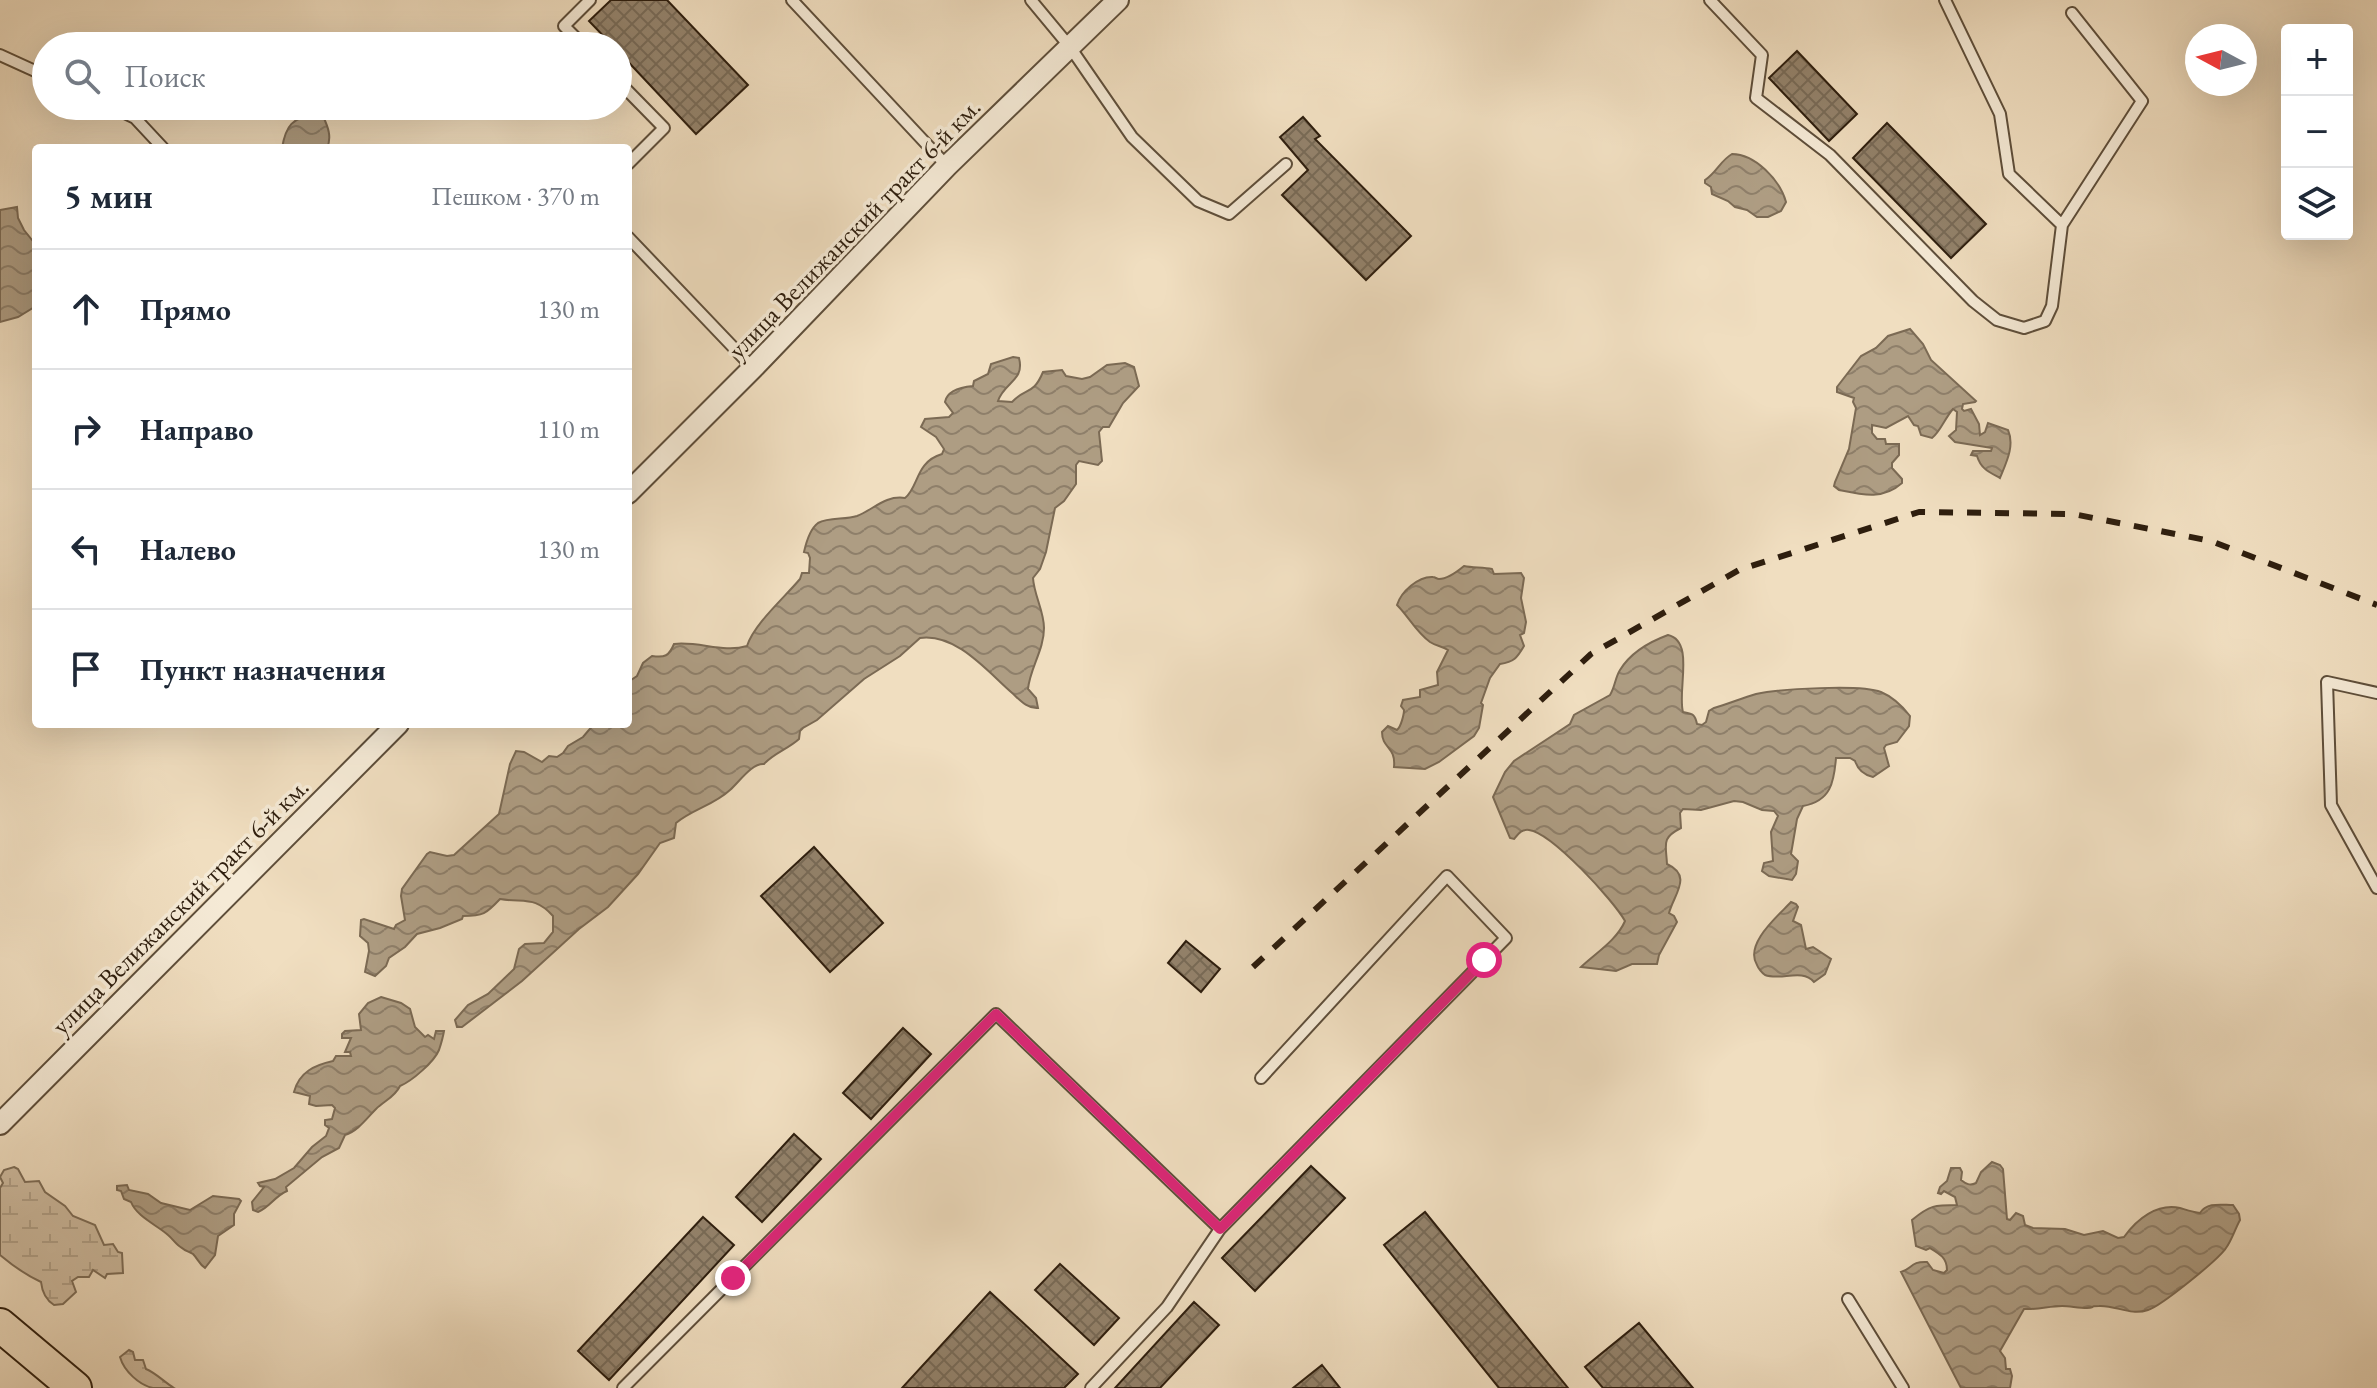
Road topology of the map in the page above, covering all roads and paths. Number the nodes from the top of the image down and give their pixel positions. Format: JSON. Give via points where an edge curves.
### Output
{"nodes":[{"id":1,"x":590,"y":0,"type":"edge"},
{"id":2,"x":792,"y":0,"type":"edge"},
{"id":3,"x":1031,"y":0,"type":"edge"},
{"id":4,"x":1118,"y":0,"type":"edge"},
{"id":5,"x":1710,"y":0,"type":"edge"},
{"id":6,"x":1945,"y":0,"type":"edge"},
{"id":7,"x":2072,"y":13,"type":"dead end"},
{"id":8,"x":570,"y":32,"type":"edge"},
{"id":9,"x":1070,"y":47,"type":"junction"},
{"id":10,"x":0,"y":55,"type":"edge"},
{"id":11,"x":32,"y":70,"type":"edge"},
{"id":12,"x":632,"y":95,"type":"edge"},
{"id":13,"x":137,"y":120,"type":"edge"},
{"id":14,"x":159,"y":144,"type":"edge"},
{"id":15,"x":632,"y":160,"type":"edge"},
{"id":16,"x":1286,"y":164,"type":"dead end"},
{"id":17,"x":947,"y":166,"type":"junction"},
{"id":18,"x":2062,"y":225,"type":"junction"},
{"id":19,"x":632,"y":241,"type":"edge"},
{"id":20,"x":753,"y":368,"type":"junction"},
{"id":21,"x":632,"y":489,"type":"edge"},
{"id":22,"x":2377,"y":693,"type":"edge"},
{"id":23,"x":394,"y":728,"type":"edge"},
{"id":24,"x":2377,"y":888,"type":"edge"},
{"id":25,"x":1261,"y":1078,"type":"dead end"},
{"id":26,"x":0,"y":1124,"type":"edge"},
{"id":27,"x":1220,"y":1229,"type":"junction"},
{"id":28,"x":1848,"y":1299,"type":"dead end"},
{"id":29,"x":0,"y":1325,"type":"edge"},
{"id":30,"x":75,"y":1388,"type":"edge"},
{"id":31,"x":623,"y":1388,"type":"edge"},
{"id":32,"x":1091,"y":1388,"type":"edge"},
{"id":33,"x":1903,"y":1388,"type":"edge"}],
"edges":[{"from":1,"to":8,"type":"lane","via":[[564,26]]},
{"from":2,"to":17,"type":"lane"},
{"from":3,"to":9,"type":"lane"},
{"from":4,"to":9,"type":"street","name":"улица Велижанский тракт 6-й км."},
{"from":5,"to":18,"type":"lane","via":[[1762,55],[1756,98],[1830,155],[1997,320],[2024,328],[2045,321],[2052,306]]},
{"from":6,"to":18,"type":"lane","via":[[2000,114],[2009,174]]},
{"from":7,"to":18,"type":"lane","via":[[2142,101]]},
{"from":9,"to":16,"type":"lane","via":[[1132,137],[1198,201],[1229,214]]},
{"from":9,"to":17,"type":"street","name":"улица Велижанский тракт 6-й км."},
{"from":10,"to":11,"type":"lane"},
{"from":12,"to":15,"type":"lane","via":[[664,128]]},
{"from":13,"to":14,"type":"lane"},
{"from":17,"to":20,"type":"street","name":"улица Велижанский тракт 6-й км."},
{"from":19,"to":20,"type":"lane"},
{"from":20,"to":21,"type":"street","name":"улица Велижанский тракт 6-й км."},
{"from":22,"to":24,"type":"lane","via":[[2327,682],[2331,805]]},
{"from":23,"to":26,"type":"street","name":"улица Велижанский тракт 6-й км."},
{"from":25,"to":27,"type":"lane","via":[[1447,876],[1506,938]]},
{"from":27,"to":31,"type":"lane","via":[[996,1014]]},
{"from":27,"to":32,"type":"lane","via":[[1167,1307]]},
{"from":28,"to":33,"type":"lane"},
{"from":29,"to":30,"type":"main road"}]}
